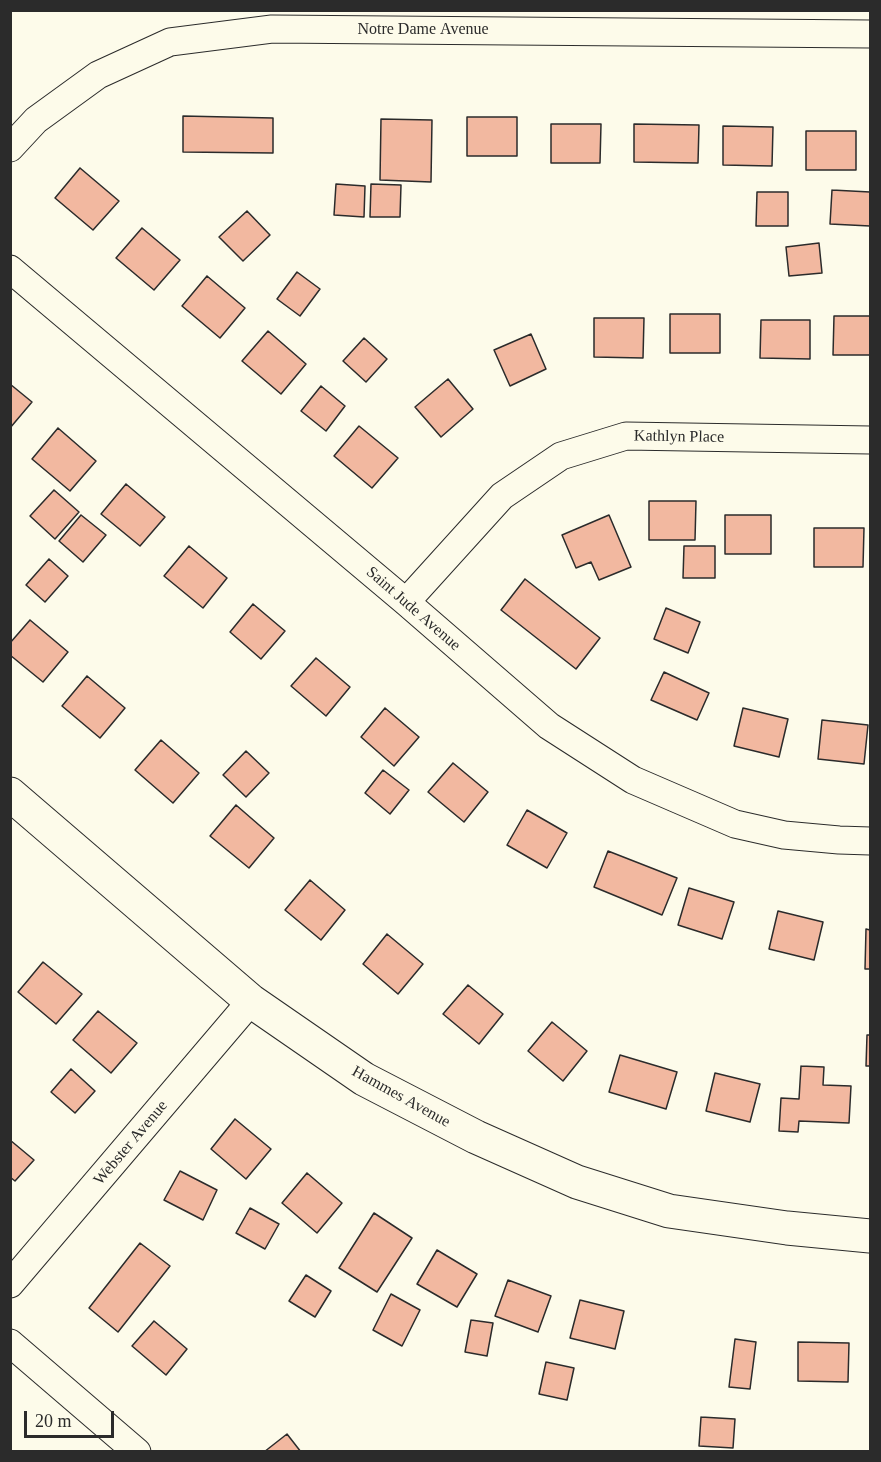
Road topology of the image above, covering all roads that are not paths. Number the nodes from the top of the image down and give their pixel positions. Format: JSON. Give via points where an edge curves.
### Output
{"nodes":[{"id":1,"x":870,"y":34,"type":"edge"},
{"id":2,"x":10,"y":148,"type":"edge"},
{"id":3,"x":10,"y":269,"type":"edge"},
{"id":4,"x":870,"y":440,"type":"edge"},
{"id":5,"x":406,"y":602,"type":"junction"},
{"id":6,"x":10,"y":794,"type":"edge"},
{"id":7,"x":870,"y":841,"type":"edge"},
{"id":8,"x":251,"y":1001,"type":"junction"},
{"id":9,"x":870,"y":1236,"type":"edge"},
{"id":10,"x":10,"y":1284,"type":"edge"},
{"id":11,"x":10,"y":1343,"type":"edge"},
{"id":12,"x":137,"y":1452,"type":"edge"}],
"edges":[{"from":1,"to":2,"type":"street","name":"Notre Dame Avenue","via":[[272,29],[170,42],[98,75],[36,120]]},
{"from":3,"to":5,"type":"street","name":"Saint Jude Avenue"},
{"from":4,"to":5,"type":"street","name":"Kathlyn Place","via":[[626,436],[561,456],[502,496]]},
{"from":5,"to":7,"type":"street","name":"Saint Jude Avenue","via":[[549,726],[633,780],[735,824],[784,835]]},
{"from":6,"to":8,"type":"street","name":"Hammes Avenue"},
{"from":8,"to":9,"type":"street","name":"Hammes Avenue","via":[[364,1078],[476,1137],[577,1182],[669,1211]]},
{"from":8,"to":10,"type":"street","name":"Webster Avenue"},
{"from":11,"to":12,"type":"street"}]}
